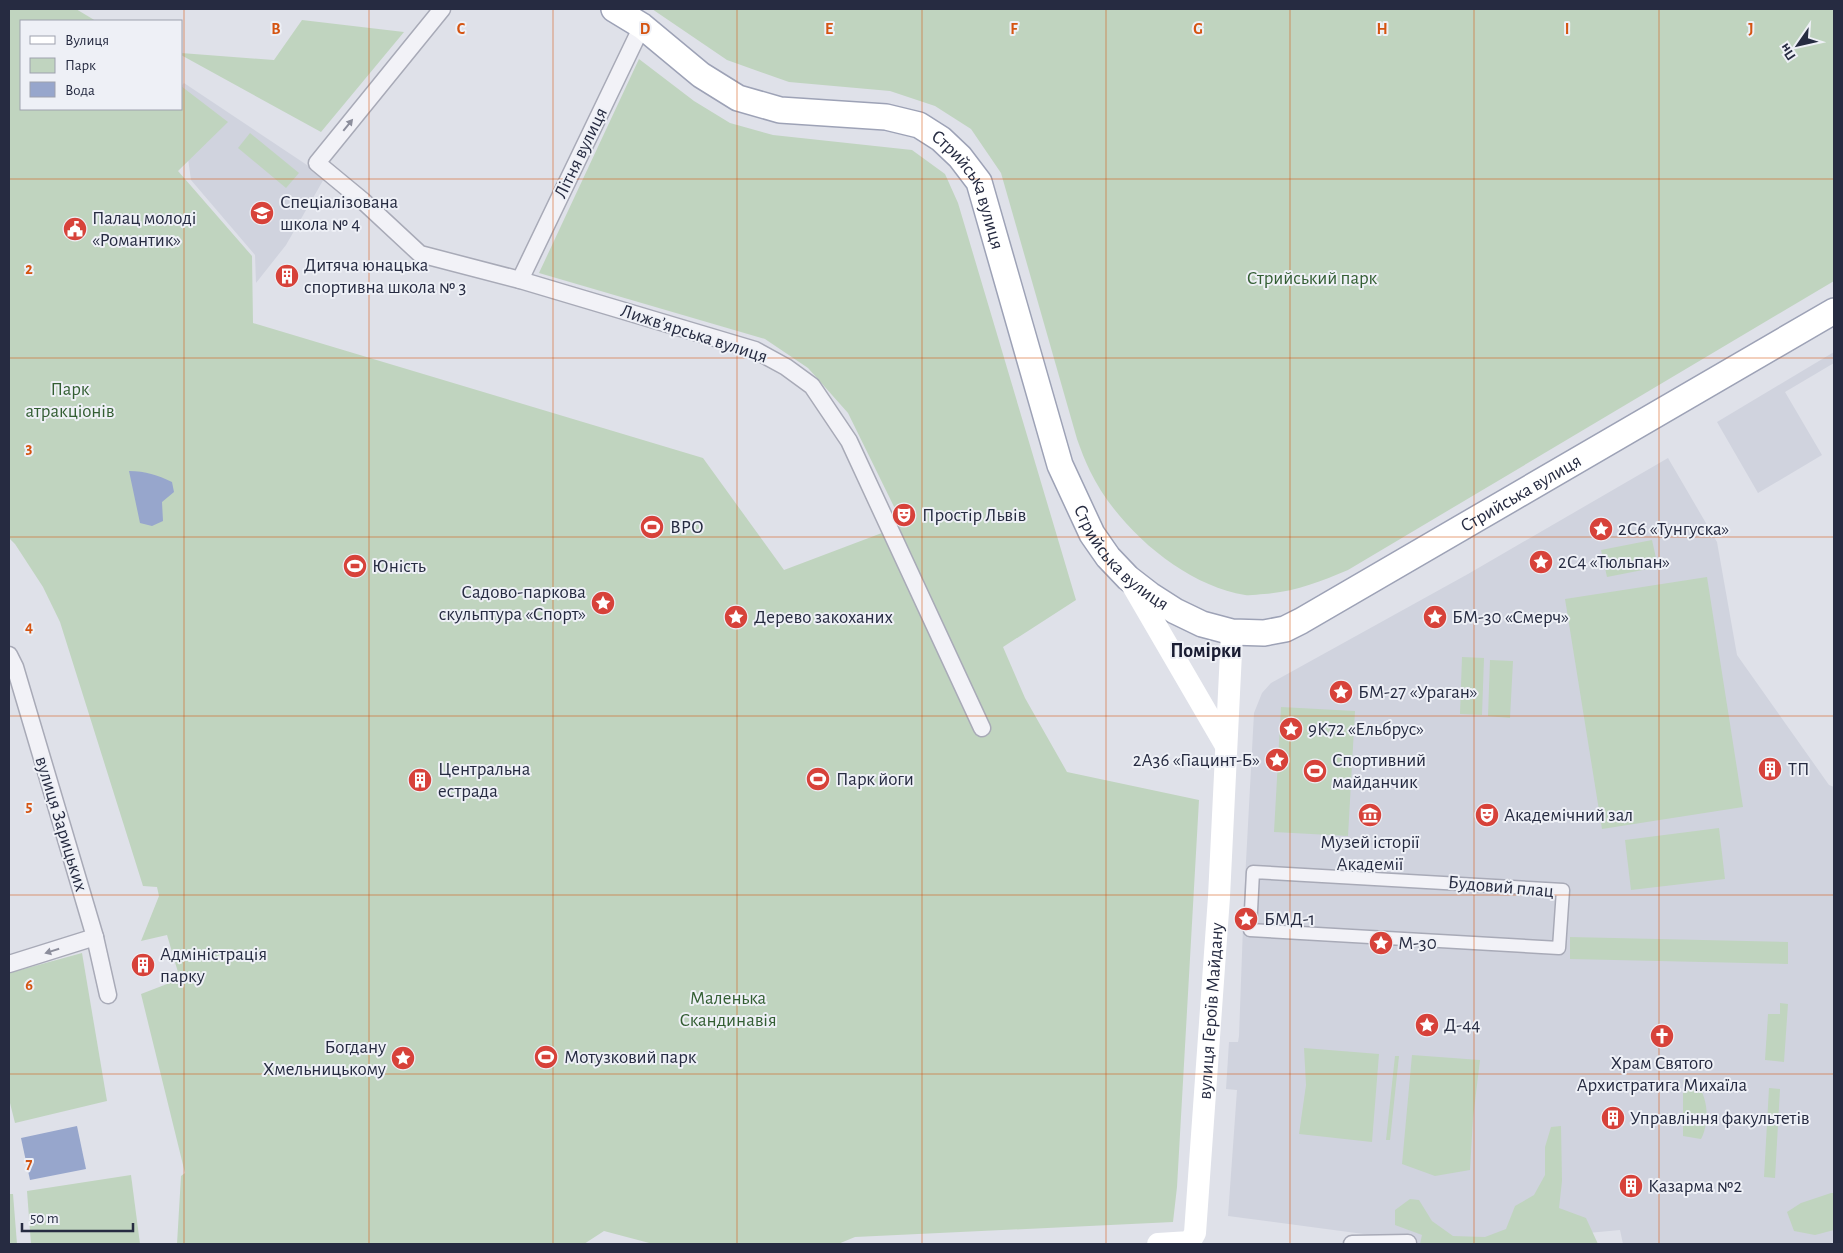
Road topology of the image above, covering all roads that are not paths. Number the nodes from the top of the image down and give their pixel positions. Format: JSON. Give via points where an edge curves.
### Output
{"nodes":[{"id":1,"x":442,"y":9,"type":"edge"},
{"id":2,"x":614,"y":9,"type":"edge"},
{"id":3,"x":642,"y":26,"type":"junction"},
{"id":4,"x":520,"y":280,"type":"junction"},
{"id":5,"x":1834,"y":311,"type":"edge"},
{"id":6,"x":1128,"y":578,"type":"junction"},
{"id":7,"x":1232,"y":632,"type":"junction"},
{"id":8,"x":11,"y":664,"type":"edge"},
{"id":9,"x":982,"y":728,"type":"dead end"},
{"id":10,"x":1226,"y":746,"type":"junction"},
{"id":11,"x":1250,"y":930,"type":"joint"},
{"id":12,"x":95,"y":937,"type":"junction"},
{"id":13,"x":9,"y":964,"type":"edge"},
{"id":14,"x":108,"y":995,"type":"dead end"},
{"id":15,"x":1190,"y":1243,"type":"edge"},
{"id":16,"x":1158,"y":1244,"type":"edge"},
{"id":17,"x":1352,"y":1244,"type":"edge"},
{"id":18,"x":1408,"y":1244,"type":"edge"}],
"edges":[{"from":4,"to":1,"type":"street","name":"Лижвʼярська вулиця","one_way":true,"via":[[420,254],[317,163]]},
{"from":2,"to":3,"type":"main road","name":"Стрийська вулиця"},
{"from":3,"to":4,"type":"street","name":"Літня вулиця"},
{"from":3,"to":6,"type":"main road","name":"Стрийська вулиця","via":[[701,75],[738,98],[780,110],[886,117],[919,125],[960,157],[979,182],[1060,465],[1092,534]]},
{"from":4,"to":9,"type":"street","name":"Лижвʼярська вулиця","via":[[755,350],[812,386],[849,441]]},
{"from":5,"to":7,"type":"main road","name":"Стрийська вулиця","via":[[1301,621],[1264,633]]},
{"from":6,"to":7,"type":"main road","name":"Стрийська вулиця","via":[[1175,610],[1202,624]]},
{"from":6,"to":10,"type":"main road"},
{"from":7,"to":10,"type":"main road","name":"вулиця Героїв Майдану"},
{"from":8,"to":12,"type":"street","name":"вулиця Зарицьких"},
{"from":10,"to":15,"type":"main road","name":"вулиця Героїв Майдану","via":[[1210,1034],[1195,1233]]},
{"from":11,"to":11,"type":"street","name":"Будовий плац","via":[[1253,872],[1562,890],[1559,948]]},
{"from":12,"to":13,"type":"street","one_way":true},
{"from":12,"to":14,"type":"street","name":"вулиця Зарицьких"},
{"from":15,"to":16,"type":"main road","name":"вулиця Героїв Майдану"},
{"from":17,"to":18,"type":"street"}]}
